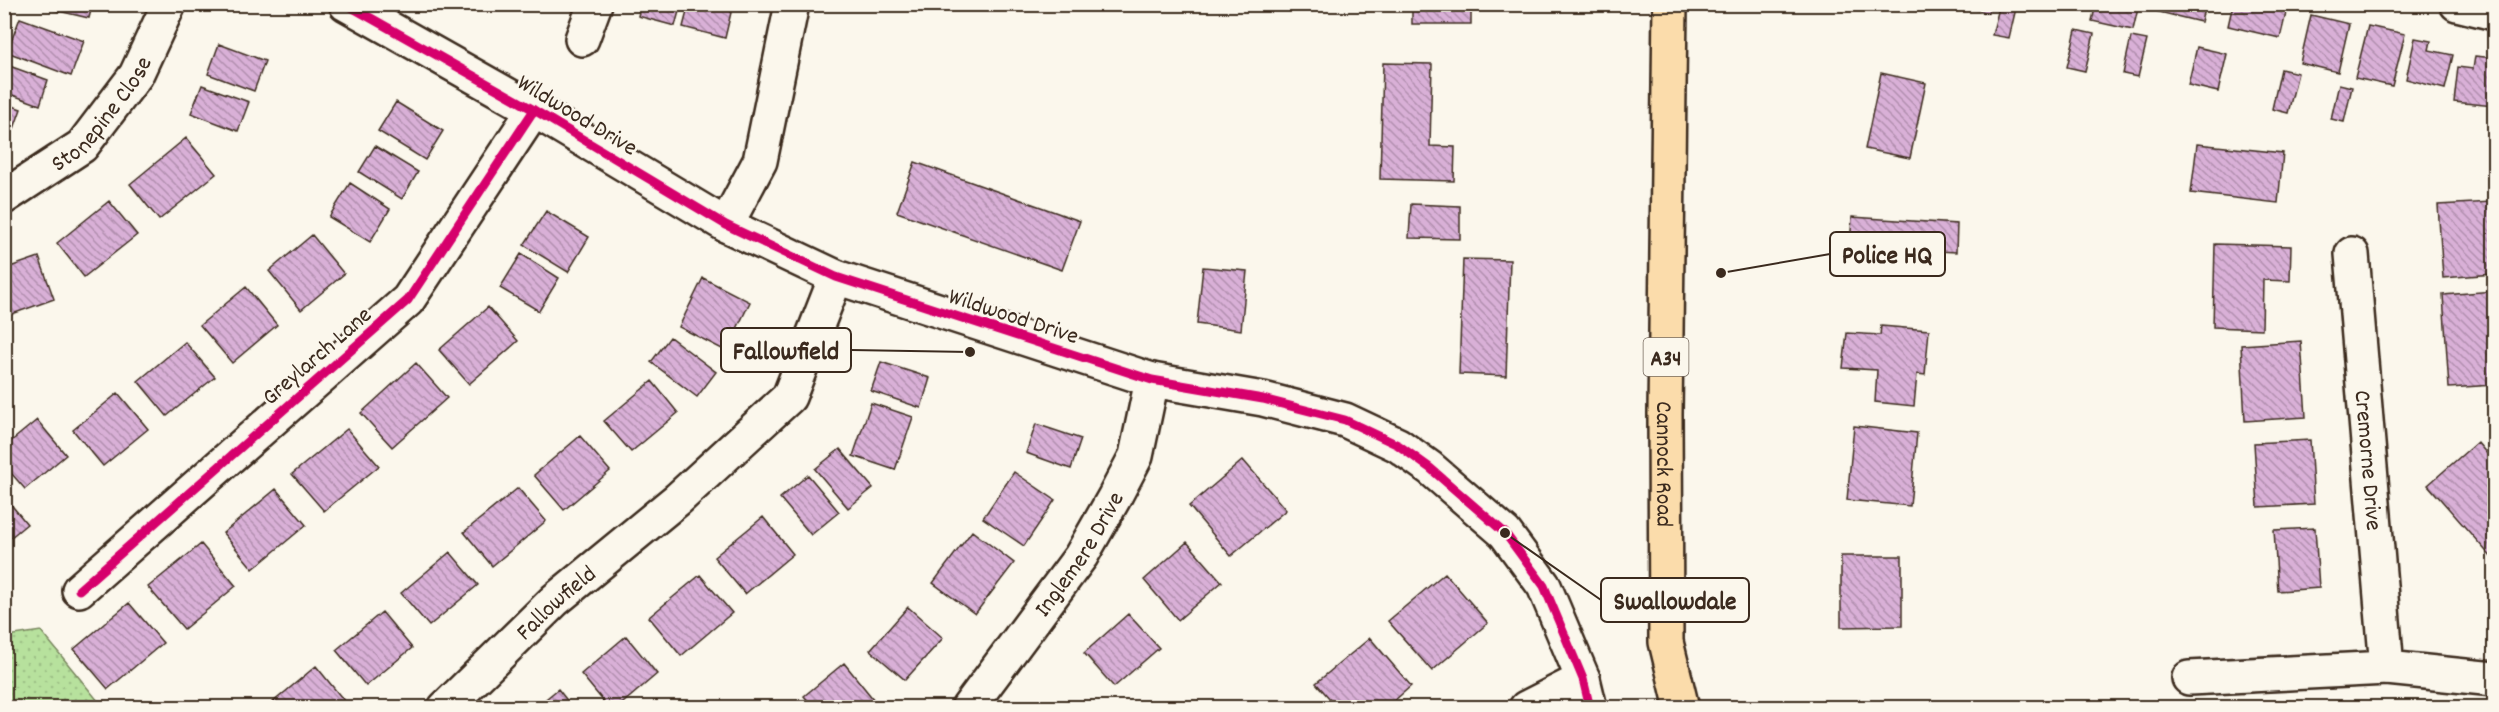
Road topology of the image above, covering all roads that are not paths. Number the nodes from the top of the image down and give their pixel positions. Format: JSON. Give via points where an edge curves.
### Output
{"nodes":[{"id":1,"x":169,"y":4,"type":"edge"},
{"id":2,"x":346,"y":4,"type":"edge"},
{"id":3,"x":595,"y":4,"type":"edge"},
{"id":4,"x":792,"y":4,"type":"edge"},
{"id":5,"x":1670,"y":4,"type":"edge"},
{"id":6,"x":2457,"y":4,"type":"edge"},
{"id":7,"x":2494,"y":13,"type":"edge"},
{"id":8,"x":582,"y":39,"type":"dead end"},
{"id":9,"x":534,"y":110,"type":"junction"},
{"id":10,"x":4,"y":197,"type":"edge"},
{"id":11,"x":726,"y":225,"type":"junction"},
{"id":12,"x":2352,"y":254,"type":"dead end"},
{"id":13,"x":836,"y":277,"type":"junction"},
{"id":14,"x":1152,"y":380,"type":"junction"},
{"id":15,"x":79,"y":590,"type":"dead end"},
{"id":16,"x":2387,"y":668,"type":"junction"},
{"id":17,"x":2189,"y":678,"type":"dead end"},
{"id":18,"x":2494,"y":679,"type":"edge"},
{"id":19,"x":1587,"y":693,"type":"edge"},
{"id":20,"x":445,"y":708,"type":"edge"},
{"id":21,"x":968,"y":708,"type":"edge"},
{"id":22,"x":1526,"y":708,"type":"edge"},
{"id":23,"x":1682,"y":708,"type":"edge"}],
"edges":[{"from":1,"to":10,"type":"street","name":"Stonepine Close","via":[[136,75],[82,146]]},
{"from":2,"to":9,"type":"street","name":"Wildwood Drive"},
{"from":3,"to":8,"type":"street"},
{"from":4,"to":11,"type":"street","via":[[760,161]]},
{"from":5,"to":23,"type":"main road","name":"Cannock Road","number":"A34","via":[[1666,642]]},
{"from":6,"to":7,"type":"street"},
{"from":9,"to":11,"type":"street","name":"Wildwood Drive"},
{"from":9,"to":15,"type":"street","name":"Greylarch Lane","via":[[408,300]]},
{"from":11,"to":13,"type":"street","name":"Wildwood Drive"},
{"from":12,"to":16,"type":"street","name":"Cremorne Drive"},
{"from":13,"to":14,"type":"street","name":"Wildwood Drive"},
{"from":13,"to":20,"type":"street","name":"Fallowfield","via":[[789,397],[678,499],[555,600]]},
{"from":14,"to":19,"type":"street","name":"Wildwood Drive","via":[[1263,399],[1345,420],[1398,445],[1430,468],[1505,533],[1544,586]]},
{"from":14,"to":21,"type":"street","name":"Inglemere Drive","via":[[1136,456],[1114,498],[1081,556]]},
{"from":16,"to":17,"type":"street"},
{"from":16,"to":18,"type":"street"},
{"from":19,"to":22,"type":"street"}]}
